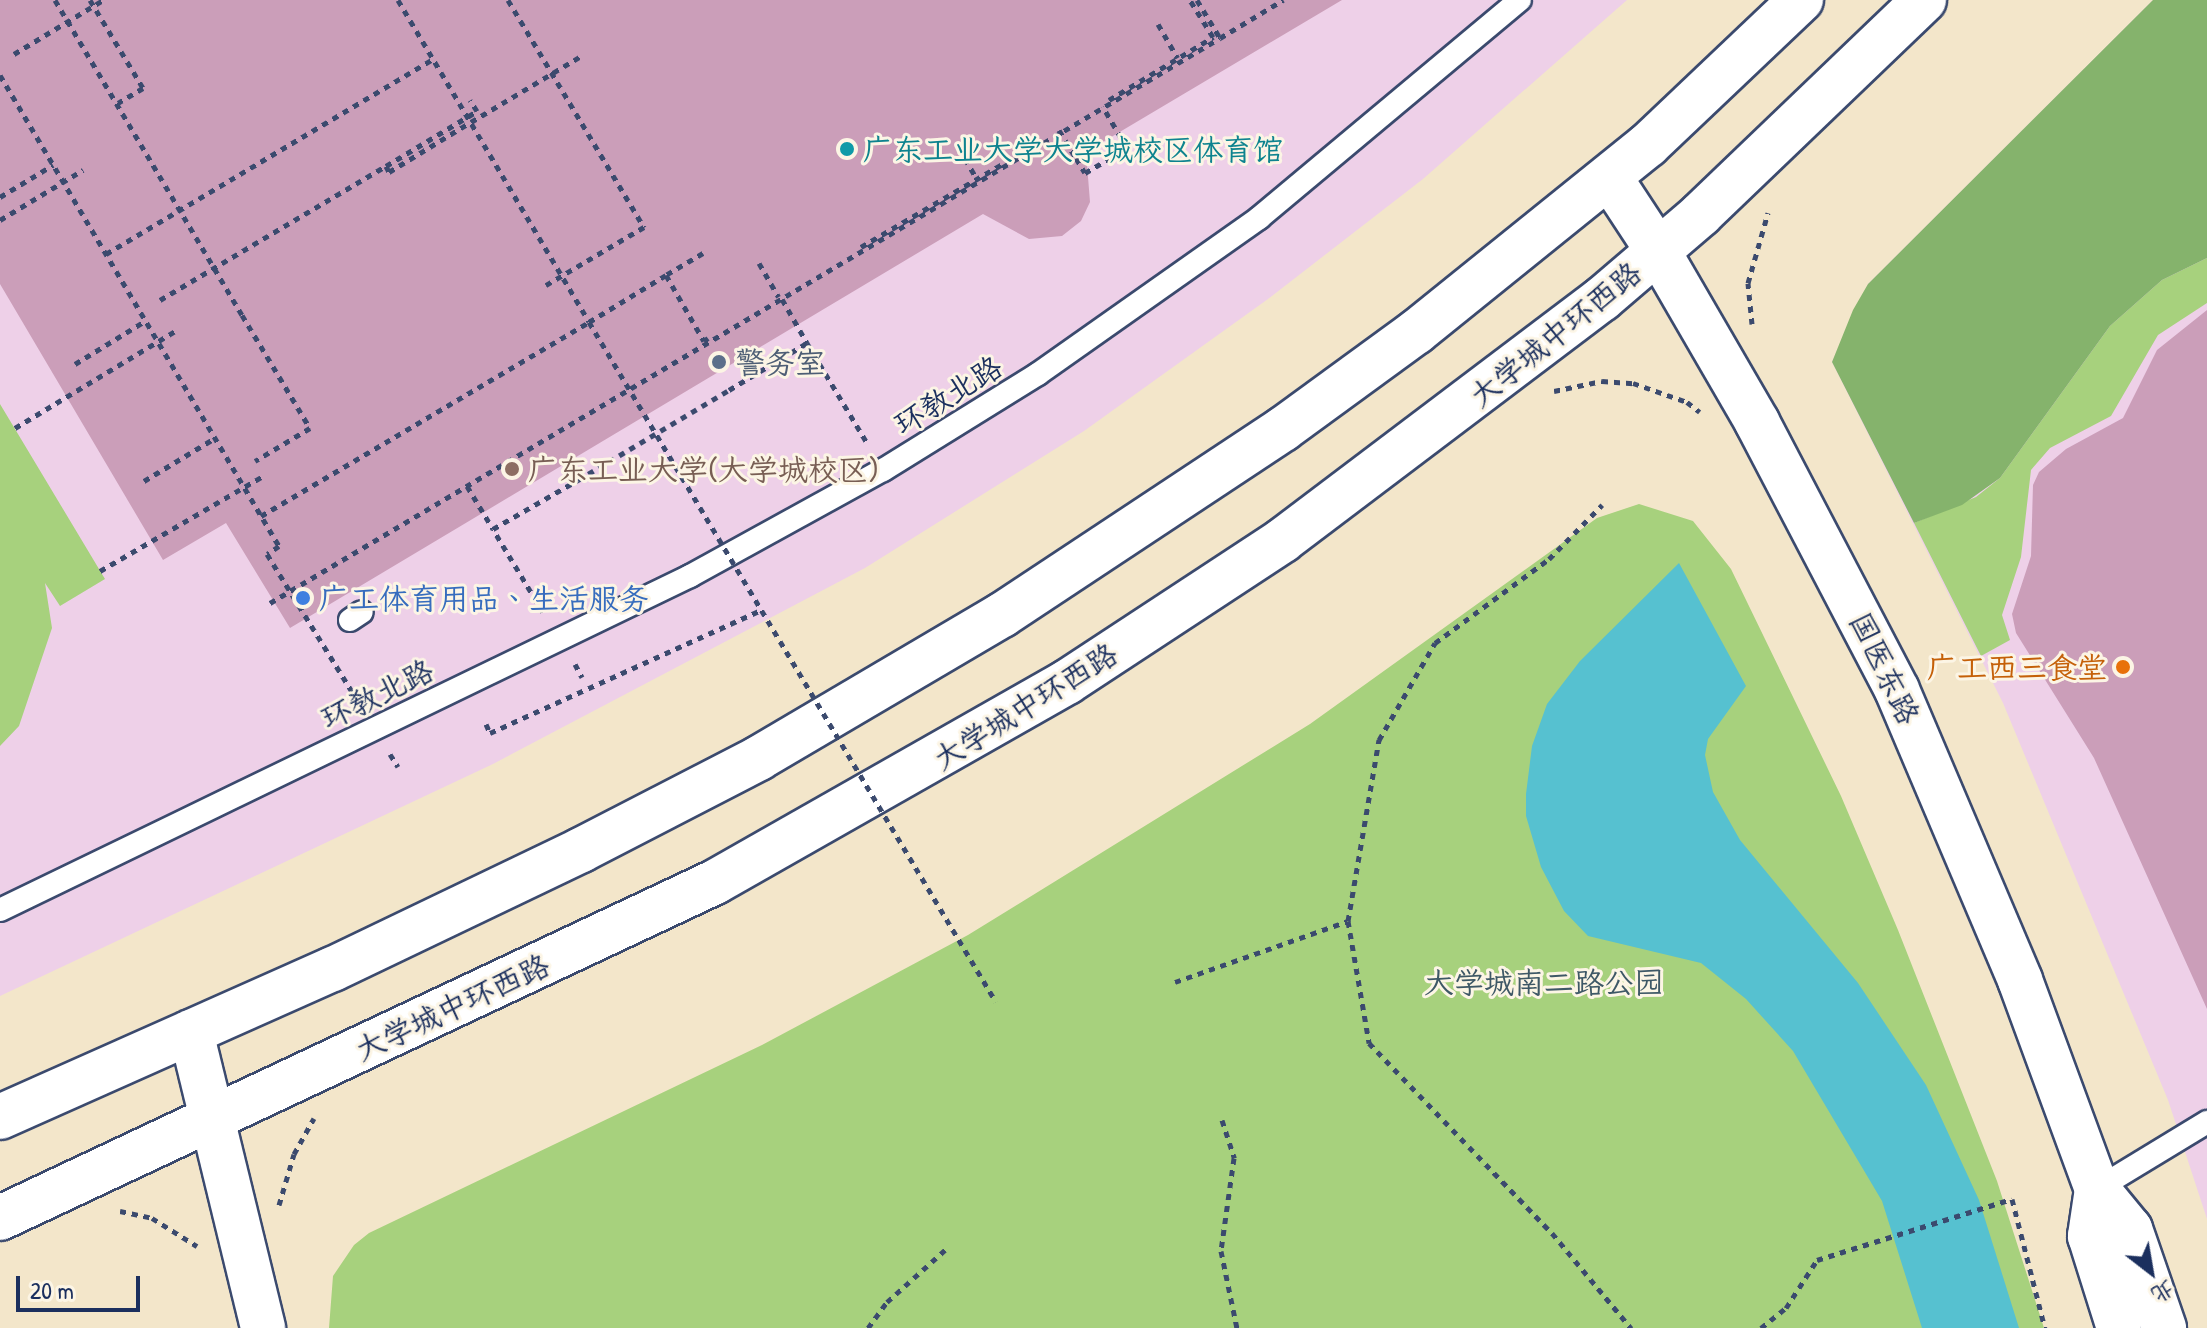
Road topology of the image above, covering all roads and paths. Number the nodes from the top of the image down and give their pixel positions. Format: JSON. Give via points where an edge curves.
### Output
{"nodes":[{"id":1,"x":55,"y":0,"type":"edge"},
{"id":2,"x":90,"y":0,"type":"edge"},
{"id":3,"x":103,"y":0,"type":"edge"},
{"id":4,"x":398,"y":0,"type":"edge"},
{"id":5,"x":508,"y":0,"type":"edge"},
{"id":6,"x":1283,"y":0,"type":"edge"},
{"id":7,"x":1520,"y":0,"type":"edge"},
{"id":8,"x":1801,"y":0,"type":"edge"},
{"id":9,"x":1924,"y":0,"type":"edge"},
{"id":10,"x":1196,"y":2,"type":"edge"},
{"id":11,"x":1158,"y":24,"type":"dead end"},
{"id":12,"x":1220,"y":38,"type":"junction"},
{"id":13,"x":14,"y":54,"type":"dead end"},
{"id":14,"x":583,"y":55,"type":"dead end"},
{"id":15,"x":1178,"y":58,"type":"junction"},
{"id":16,"x":433,"y":59,"type":"junction"},
{"id":17,"x":552,"y":74,"type":"junction"},
{"id":18,"x":0,"y":75,"type":"edge"},
{"id":19,"x":470,"y":100,"type":"dead end"},
{"id":20,"x":118,"y":103,"type":"junction"},
{"id":21,"x":1103,"y":107,"type":"junction"},
{"id":22,"x":471,"y":122,"type":"junction"},
{"id":23,"x":1059,"y":130,"type":"junction"},
{"id":24,"x":959,"y":148,"type":"dead end"},
{"id":25,"x":53,"y":165,"type":"junction"},
{"id":26,"x":388,"y":169,"type":"junction"},
{"id":27,"x":83,"y":170,"type":"dead end"},
{"id":28,"x":1610,"y":178,"type":"junction"},
{"id":29,"x":977,"y":179,"type":"junction"},
{"id":30,"x":0,"y":197,"type":"edge"},
{"id":31,"x":1774,"y":205,"type":"dead end"},
{"id":32,"x":180,"y":209,"type":"junction"},
{"id":33,"x":0,"y":220,"type":"edge"},
{"id":34,"x":1658,"y":251,"type":"junction"},
{"id":35,"x":703,"y":253,"type":"dead end"},
{"id":36,"x":106,"y":254,"type":"junction"},
{"id":37,"x":759,"y":263,"type":"dead end"},
{"id":38,"x":666,"y":275,"type":"junction"},
{"id":39,"x":197,"y":280,"type":"dead end"},
{"id":40,"x":546,"y":285,"type":"dead end"},
{"id":41,"x":780,"y":298,"type":"junction"},
{"id":42,"x":145,"y":321,"type":"junction"},
{"id":43,"x":589,"y":322,"type":"junction"},
{"id":44,"x":1753,"y":329,"type":"dead end"},
{"id":45,"x":177,"y":330,"type":"dead end"},
{"id":46,"x":807,"y":343,"type":"junction"},
{"id":47,"x":75,"y":364,"type":"dead end"},
{"id":48,"x":1551,"y":392,"type":"dead end"},
{"id":49,"x":1707,"y":418,"type":"dead end"},
{"id":50,"x":15,"y":428,"type":"dead end"},
{"id":51,"x":655,"y":434,"type":"junction"},
{"id":52,"x":215,"y":438,"type":"junction"},
{"id":53,"x":875,"y":457,"type":"dead end"},
{"id":54,"x":255,"y":461,"type":"dead end"},
{"id":55,"x":263,"y":476,"type":"dead end"},
{"id":56,"x":144,"y":481,"type":"dead end"},
{"id":57,"x":467,"y":486,"type":"junction"},
{"id":58,"x":1602,"y":505,"type":"dead end"},
{"id":59,"x":261,"y":516,"type":"junction"},
{"id":60,"x":493,"y":529,"type":"junction"},
{"id":61,"x":100,"y":571,"type":"dead end"},
{"id":62,"x":270,"y":603,"type":"dead end"},
{"id":63,"x":761,"y":610,"type":"junction"},
{"id":64,"x":546,"y":617,"type":"dead end"},
{"id":65,"x":815,"y":689,"type":"dead end"},
{"id":66,"x":801,"y":696,"type":"dead end"},
{"id":67,"x":367,"y":715,"type":"dead end"},
{"id":68,"x":486,"y":724,"type":"dead end"},
{"id":69,"x":904,"y":818,"type":"dead end"},
{"id":70,"x":891,"y":826,"type":"junction"},
{"id":71,"x":877,"y":834,"type":"dead end"},
{"id":72,"x":0,"y":910,"type":"edge"},
{"id":73,"x":1348,"y":921,"type":"junction"},
{"id":74,"x":1175,"y":982,"type":"dead end"},
{"id":75,"x":996,"y":1002,"type":"dead end"},
{"id":76,"x":191,"y":1032,"type":"junction"},
{"id":77,"x":318,"y":1113,"type":"dead end"},
{"id":78,"x":0,"y":1117,"type":"edge"},
{"id":79,"x":1222,"y":1120,"type":"dead end"},
{"id":80,"x":212,"y":1121,"type":"junction"},
{"id":81,"x":2207,"y":1122,"type":"edge"},
{"id":82,"x":2097,"y":1189,"type":"junction"},
{"id":83,"x":277,"y":1211,"type":"dead end"},
{"id":84,"x":107,"y":1212,"type":"dead end"},
{"id":85,"x":0,"y":1218,"type":"edge"},
{"id":86,"x":202,"y":1249,"type":"dead end"},
{"id":87,"x":945,"y":1250,"type":"dead end"},
{"id":88,"x":263,"y":1328,"type":"edge"},
{"id":89,"x":868,"y":1328,"type":"edge"},
{"id":90,"x":1237,"y":1328,"type":"edge"},
{"id":91,"x":1631,"y":1328,"type":"edge"},
{"id":92,"x":1761,"y":1328,"type":"edge"},
{"id":93,"x":2045,"y":1328,"type":"edge"},
{"id":94,"x":2119,"y":1328,"type":"edge"},
{"id":95,"x":2164,"y":1328,"type":"edge"}],
"edges":[{"from":1,"to":20,"type":"path","bridge":true},
{"from":2,"to":20,"type":"path","bridge":true,"via":[[143,88]]},
{"from":3,"to":13,"type":"path"},
{"from":4,"to":16,"type":"path","bridge":true},
{"from":5,"to":17,"type":"path"},
{"from":6,"to":12,"type":"path"},
{"from":7,"to":72,"type":"lane","name":"环教北路","via":[[1259,218],[1038,374],[883,470],[690,576]]},
{"from":8,"to":28,"type":"main road"},
{"from":9,"to":34,"type":"main road","name":"大学城中环西路"},
{"from":10,"to":12,"type":"path"},
{"from":10,"to":15,"type":"path","via":[[1213,37]]},
{"from":11,"to":15,"type":"path"},
{"from":12,"to":21,"type":"path"},
{"from":14,"to":17,"type":"path"},
{"from":15,"to":23,"type":"path"},
{"from":16,"to":22,"type":"path","bridge":true},
{"from":16,"to":32,"type":"path","bridge":true},
{"from":17,"to":22,"type":"path"},
{"from":17,"to":40,"type":"path","via":[[644,227]]},
{"from":18,"to":25,"type":"path","bridge":true},
{"from":19,"to":26,"type":"path","via":[[477,113]]},
{"from":20,"to":32,"type":"path","bridge":true},
{"from":21,"to":23,"type":"path","bridge":true,"via":[[1127,148],[1085,173]]},
{"from":21,"to":41,"type":"path"},
{"from":22,"to":26,"type":"path","bridge":true},
{"from":22,"to":43,"type":"path","bridge":true},
{"from":23,"to":29,"type":"path"},
{"from":24,"to":29,"type":"path"},
{"from":25,"to":30,"type":"path"},
{"from":25,"to":36,"type":"path","bridge":true},
{"from":26,"to":39,"type":"path","via":[[161,301]]},
{"from":27,"to":33,"type":"path"},
{"from":28,"to":34,"type":"main road","name":"国医东路"},
{"from":28,"to":76,"type":"main road","via":[[1283,429],[1131,532],[895,679],[581,850]]},
{"from":29,"to":41,"type":"path"},
{"from":31,"to":44,"type":"path","via":[[1754,247],[1748,283]]},
{"from":32,"to":36,"type":"path","bridge":true},
{"from":32,"to":54,"type":"path","bridge":true,"via":[[310,428]]},
{"from":34,"to":80,"type":"main road","name":"大学城中环西路","via":[[1497,381],[1283,540],[976,737],[715,882]]},
{"from":34,"to":82,"type":"main road","name":"国医东路","via":[[1783,468],[1910,718],[2020,980]]},
{"from":35,"to":38,"type":"path"},
{"from":36,"to":42,"type":"path","bridge":true},
{"from":37,"to":41,"type":"path"},
{"from":38,"to":41,"type":"path","via":[[704,341]]},
{"from":38,"to":43,"type":"path","bridge":true},
{"from":41,"to":46,"type":"path"},
{"from":41,"to":57,"type":"path"},
{"from":42,"to":47,"type":"path"},
{"from":42,"to":52,"type":"path","bridge":true},
{"from":43,"to":51,"type":"path","bridge":true},
{"from":43,"to":59,"type":"path","bridge":true},
{"from":45,"to":50,"type":"path"},
{"from":46,"to":51,"type":"path","bridge":true},
{"from":46,"to":53,"type":"path"},
{"from":48,"to":49,"type":"path","via":[[1602,381],[1633,383],[1687,402]]},
{"from":51,"to":60,"type":"path","bridge":true},
{"from":51,"to":63,"type":"path","bridge":true},
{"from":52,"to":56,"type":"path"},
{"from":52,"to":59,"type":"path","bridge":true},
{"from":55,"to":61,"type":"path"},
{"from":57,"to":60,"type":"path"},
{"from":57,"to":62,"type":"path"},
{"from":58,"to":73,"type":"path","via":[[1549,559],[1435,643],[1379,740]]},
{"from":59,"to":67,"type":"path","bridge":true,"via":[[279,546],[267,554]]},
{"from":60,"to":64,"type":"path"},
{"from":63,"to":68,"type":"path","via":[[490,733]]},
{"from":63,"to":70,"type":"path","bridge":true},
{"from":65,"to":66,"type":"path"},
{"from":69,"to":70,"type":"path"},
{"from":70,"to":71,"type":"path"},
{"from":70,"to":75,"type":"path","bridge":true},
{"from":73,"to":74,"type":"path"},
{"from":73,"to":91,"type":"path","via":[[1369,1043],[1552,1233]]},
{"from":76,"to":78,"type":"main road"},
{"from":76,"to":80,"type":"main road"},
{"from":77,"to":83,"type":"path","via":[[294,1154]]},
{"from":79,"to":90,"type":"path","via":[[1234,1158],[1221,1251]]},
{"from":80,"to":85,"type":"main road","name":"大学城中环西路"},
{"from":80,"to":88,"type":"main road"},
{"from":81,"to":82,"type":"lane"},
{"from":82,"to":94,"type":"main road","name":"国医东路","via":[[2090,1236]]},
{"from":82,"to":95,"type":"main road","name":"国医东路","via":[[2130,1229]]},
{"from":84,"to":86,"type":"path","via":[[152,1218]]},
{"from":87,"to":89,"type":"path","via":[[887,1302]]},
{"from":92,"to":93,"type":"path","via":[[1786,1308],[1817,1260],[2012,1199]]}]}
